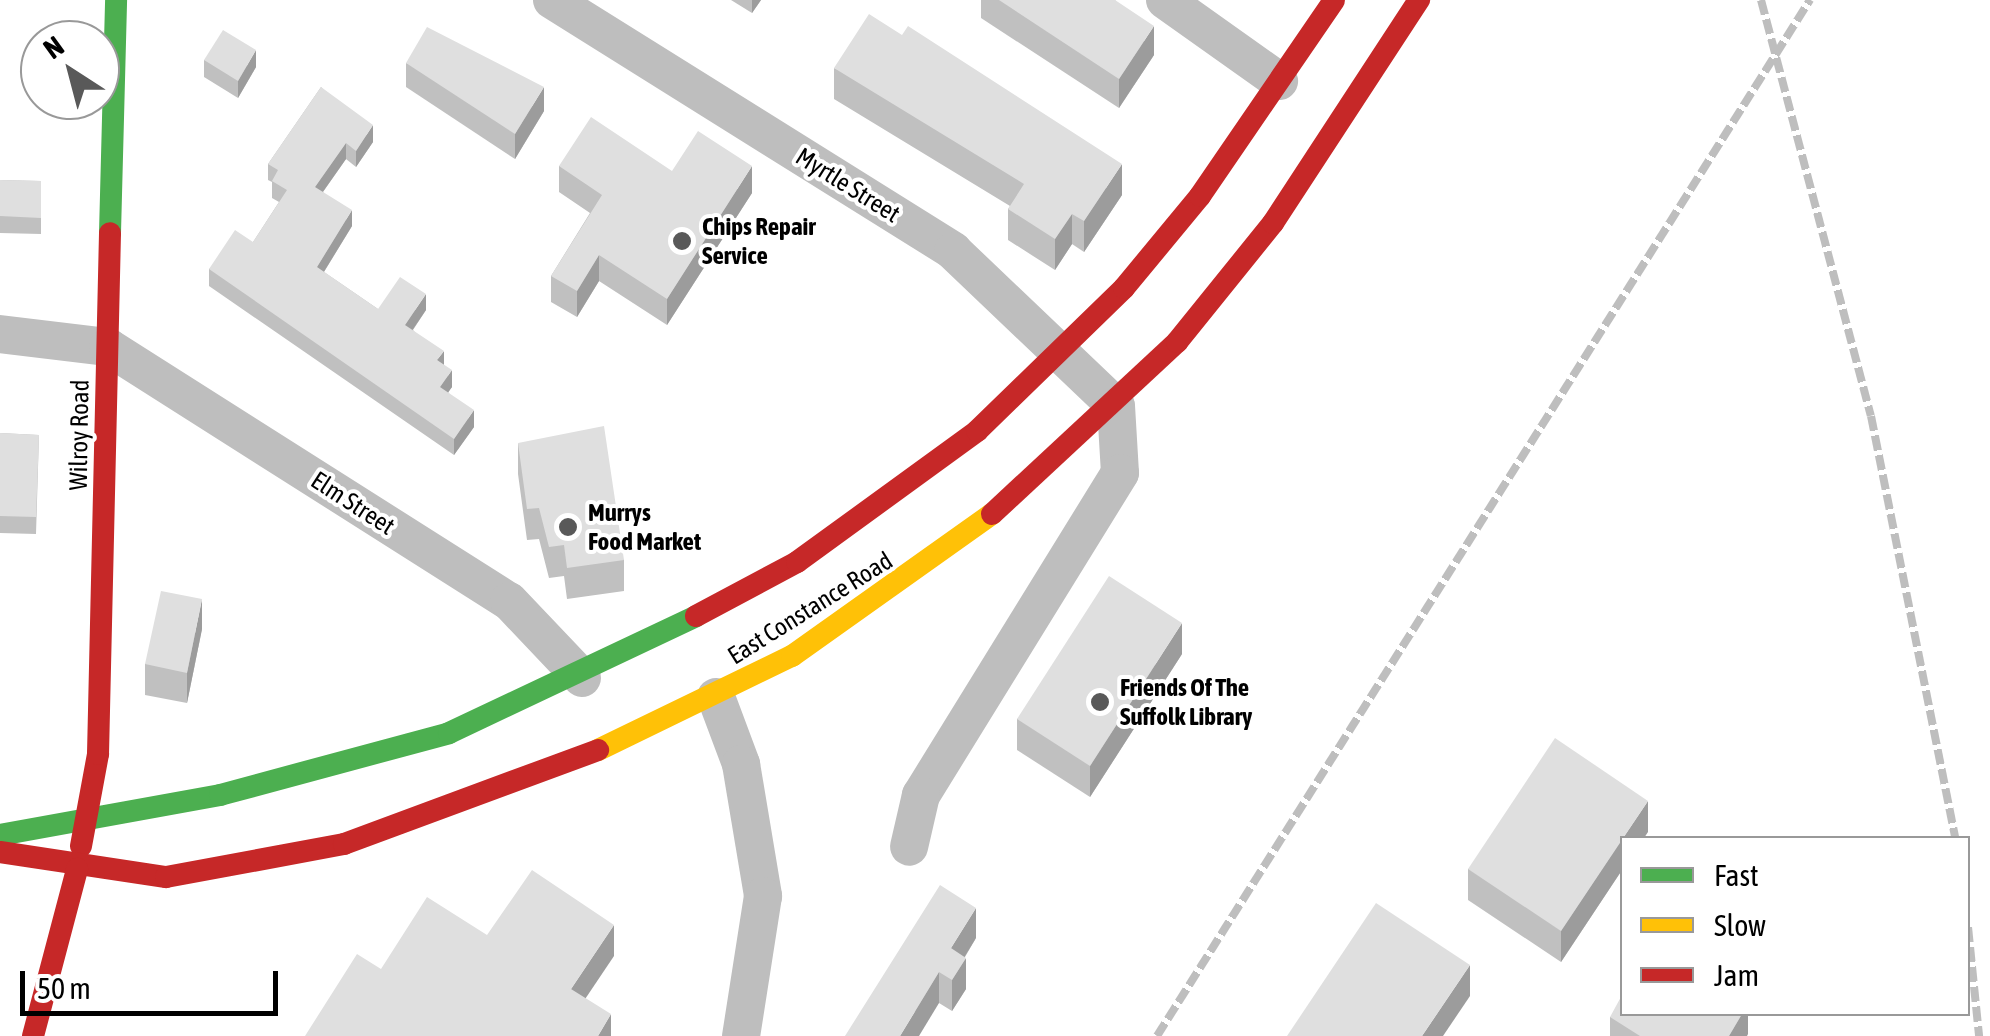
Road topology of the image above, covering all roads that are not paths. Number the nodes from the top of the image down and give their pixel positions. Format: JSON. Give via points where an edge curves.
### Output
{"nodes":[{"id":1,"x":116,"y":0,"type":"edge"},
{"id":2,"x":552,"y":0,"type":"edge"},
{"id":3,"x":1165,"y":0,"type":"edge"},
{"id":4,"x":1334,"y":0,"type":"edge"},
{"id":5,"x":1419,"y":0,"type":"edge"},
{"id":6,"x":1279,"y":81,"type":"junction"},
{"id":7,"x":0,"y":334,"type":"edge"},
{"id":8,"x":108,"y":346,"type":"junction"},
{"id":9,"x":1063,"y":350,"type":"junction"},
{"id":10,"x":1116,"y":406,"type":"junction"},
{"id":11,"x":582,"y":678,"type":"junction"},
{"id":12,"x":716,"y":697,"type":"junction"},
{"id":13,"x":88,"y":813,"type":"junction"},
{"id":14,"x":0,"y":834,"type":"edge"},
{"id":15,"x":908,"y":847,"type":"dead end"},
{"id":16,"x":0,"y":852,"type":"edge"},
{"id":17,"x":76,"y":869,"type":"junction"},
{"id":18,"x":33,"y":1036,"type":"edge"},
{"id":19,"x":741,"y":1036,"type":"edge"}],
"edges":[{"from":1,"to":8,"type":"main road","name":"Wilroy Road"},
{"from":2,"to":9,"type":"street","name":"Myrtle Street","via":[[953,251]]},
{"from":3,"to":6,"type":"street"},
{"from":4,"to":6,"type":"main road","name":"East Constance Road"},
{"from":5,"to":10,"type":"main road","name":"East Constance Road","via":[[1246,258]]},
{"from":6,"to":9,"type":"main road","name":"East Constance Road","via":[[1200,196]]},
{"from":7,"to":8,"type":"street"},
{"from":8,"to":11,"type":"street","name":"Elm Street","via":[[509,601]]},
{"from":8,"to":13,"type":"main road","name":"Wilroy Road"},
{"from":9,"to":10,"type":"street","name":"Myrtle Street"},
{"from":9,"to":11,"type":"main road","name":"East Constance Road","via":[[898,493],[781,571]]},
{"from":10,"to":12,"type":"main road","name":"East Constance Road","via":[[886,598]]},
{"from":10,"to":15,"type":"street","via":[[1120,473],[921,795]]},
{"from":11,"to":13,"type":"main road","name":"East Constance Road","via":[[341,766]]},
{"from":12,"to":17,"type":"main road","name":"East Constance Road","via":[[504,792],[344,844],[166,877]]},
{"from":12,"to":19,"type":"street","via":[[741,764],[763,896]]},
{"from":13,"to":14,"type":"main road","name":"East Constance Road"},
{"from":13,"to":17,"type":"main road","name":"Wilroy Road"},
{"from":16,"to":17,"type":"main road","name":"East Constance Road"},
{"from":17,"to":18,"type":"main road","name":"Wilroy Road"}]}
